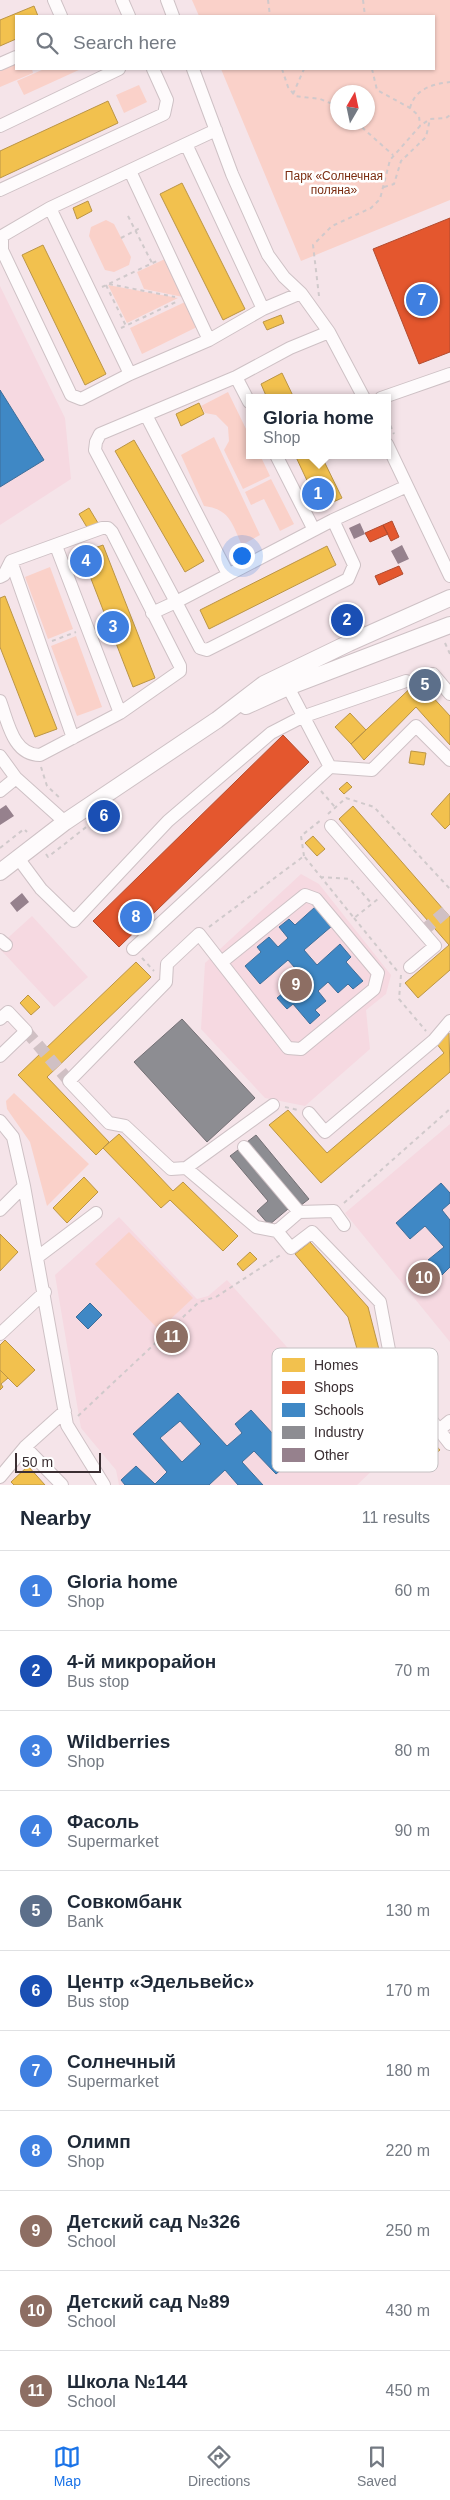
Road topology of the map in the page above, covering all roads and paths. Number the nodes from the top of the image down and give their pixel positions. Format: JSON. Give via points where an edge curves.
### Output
{"nodes":[{"id":1,"x":54,"y":0,"type":"edge"},
{"id":2,"x":122,"y":0,"type":"edge"},
{"id":3,"x":167,"y":0,"type":"edge"},
{"id":4,"x":268,"y":0,"type":"edge"},
{"id":5,"x":363,"y":0,"type":"edge"},
{"id":6,"x":61,"y":15,"type":"edge"},
{"id":7,"x":129,"y":15,"type":"edge"},
{"id":8,"x":173,"y":15,"type":"edge"},
{"id":9,"x":270,"y":15,"type":"edge"},
{"id":10,"x":365,"y":15,"type":"edge"},
{"id":11,"x":15,"y":57,"type":"edge"},
{"id":12,"x":0,"y":64,"type":"edge"},
{"id":13,"x":118,"y":70,"type":"edge"},
{"id":14,"x":153,"y":70,"type":"edge"},
{"id":15,"x":193,"y":70,"type":"edge"},
{"id":16,"x":282,"y":70,"type":"edge"},
{"id":17,"x":304,"y":70,"type":"edge"},
{"id":18,"x":372,"y":70,"type":"edge"},
{"id":19,"x":450,"y":78,"type":"edge"},
{"id":20,"x":449,"y":82,"type":"edge"},
{"id":21,"x":293,"y":94,"type":"junction"},
{"id":22,"x":330,"y":103,"type":"edge"},
{"id":23,"x":410,"y":108,"type":"junction"},
{"id":24,"x":450,"y":115,"type":"edge"},
{"id":25,"x":430,"y":119,"type":"junction"},
{"id":26,"x":0,"y":126,"type":"edge"},
{"id":27,"x":420,"y":126,"type":"junction"},
{"id":28,"x":216,"y":130,"type":"junction"},
{"id":29,"x":365,"y":130,"type":"edge"},
{"id":30,"x":186,"y":144,"type":"junction"},
{"id":31,"x":393,"y":155,"type":"junction"},
{"id":32,"x":130,"y":172,"type":"junction"},
{"id":33,"x":384,"y":187,"type":"junction"},
{"id":34,"x":0,"y":190,"type":"edge"},
{"id":35,"x":50,"y":208,"type":"junction"},
{"id":36,"x":128,"y":216,"type":"dead end"},
{"id":37,"x":153,"y":221,"type":"junction"},
{"id":38,"x":136,"y":232,"type":"junction"},
{"id":39,"x":121,"y":238,"type":"dead end"},
{"id":40,"x":170,"y":256,"type":"junction"},
{"id":41,"x":152,"y":264,"type":"junction"},
{"id":42,"x":107,"y":284,"type":"junction"},
{"id":43,"x":91,"y":293,"type":"junction"},
{"id":44,"x":301,"y":293,"type":"junction"},
{"id":45,"x":320,"y":301,"type":"dead end"},
{"id":46,"x":263,"y":310,"type":"junction"},
{"id":47,"x":126,"y":326,"type":"junction"},
{"id":48,"x":328,"y":332,"type":"junction"},
{"id":49,"x":110,"y":334,"type":"junction"},
{"id":50,"x":209,"y":340,"type":"junction"},
{"id":51,"x":130,"y":374,"type":"junction"},
{"id":52,"x":450,"y":374,"type":"edge"},
{"id":53,"x":236,"y":377,"type":"junction"},
{"id":54,"x":362,"y":394,"type":"edge"},
{"id":55,"x":391,"y":395,"type":"edge"},
{"id":56,"x":246,"y":396,"type":"edge"},
{"id":57,"x":146,"y":415,"type":"junction"},
{"id":58,"x":391,"y":452,"type":"edge"},
{"id":59,"x":278,"y":459,"type":"edge"},
{"id":60,"x":407,"y":486,"type":"junction"},
{"id":61,"x":333,"y":520,"type":"junction"},
{"id":62,"x":314,"y":530,"type":"junction"},
{"id":63,"x":56,"y":546,"type":"junction"},
{"id":64,"x":11,"y":561,"type":"junction"},
{"id":65,"x":228,"y":574,"type":"junction"},
{"id":66,"x":450,"y":576,"type":"edge"},
{"id":67,"x":0,"y":577,"type":"edge"},
{"id":68,"x":450,"y":598,"type":"edge"},
{"id":69,"x":176,"y":602,"type":"junction"},
{"id":70,"x":152,"y":613,"type":"junction"},
{"id":71,"x":87,"y":628,"type":"junction"},
{"id":72,"x":447,"y":632,"type":"edge"},
{"id":73,"x":41,"y":646,"type":"junction"},
{"id":74,"x":449,"y":650,"type":"edge"},
{"id":75,"x":450,"y":654,"type":"edge"},
{"id":76,"x":432,"y":674,"type":"dead end"},
{"id":77,"x":406,"y":681,"type":"dead end"},
{"id":78,"x":288,"y":687,"type":"junction"},
{"id":79,"x":450,"y":694,"type":"edge"},
{"id":80,"x":0,"y":701,"type":"edge"},
{"id":81,"x":120,"y":713,"type":"junction"},
{"id":82,"x":302,"y":717,"type":"junction"},
{"id":83,"x":217,"y":720,"type":"junction"},
{"id":84,"x":73,"y":738,"type":"junction"},
{"id":85,"x":0,"y":756,"type":"edge"},
{"id":86,"x":450,"y":760,"type":"edge"},
{"id":87,"x":39,"y":761,"type":"dead end"},
{"id":88,"x":330,"y":767,"type":"junction"},
{"id":89,"x":8,"y":771,"type":"edge"},
{"id":90,"x":312,"y":782,"type":"junction"},
{"id":91,"x":0,"y":791,"type":"edge"},
{"id":92,"x":61,"y":799,"type":"dead end"},
{"id":93,"x":335,"y":807,"type":"junction"},
{"id":94,"x":99,"y":817,"type":"dead end"},
{"id":95,"x":65,"y":822,"type":"junction"},
{"id":96,"x":331,"y":826,"type":"dead end"},
{"id":97,"x":27,"y":832,"type":"dead end"},
{"id":98,"x":0,"y":848,"type":"edge"},
{"id":99,"x":46,"y":854,"type":"dead end"},
{"id":100,"x":304,"y":856,"type":"dead end"},
{"id":101,"x":18,"y":858,"type":"junction"},
{"id":102,"x":0,"y":872,"type":"edge"},
{"id":103,"x":320,"y":877,"type":"dead end"},
{"id":104,"x":450,"y":890,"type":"edge"},
{"id":105,"x":372,"y":904,"type":"dead end"},
{"id":106,"x":354,"y":918,"type":"dead end"},
{"id":107,"x":133,"y":949,"type":"joint"},
{"id":108,"x":223,"y":962,"type":"junction"},
{"id":109,"x":154,"y":971,"type":"dead end"},
{"id":110,"x":405,"y":971,"type":"junction"},
{"id":111,"x":0,"y":1019,"type":"edge"},
{"id":112,"x":450,"y":1021,"type":"edge"},
{"id":113,"x":434,"y":1040,"type":"junction"},
{"id":114,"x":0,"y":1056,"type":"edge"},
{"id":115,"x":273,"y":1105,"type":"joint"},
{"id":116,"x":450,"y":1109,"type":"edge"},
{"id":117,"x":308,"y":1113,"type":"joint"},
{"id":118,"x":0,"y":1121,"type":"edge"},
{"id":119,"x":244,"y":1147,"type":"dead end"},
{"id":120,"x":186,"y":1168,"type":"junction"},
{"id":121,"x":24,"y":1186,"type":"junction"},
{"id":122,"x":0,"y":1210,"type":"edge"},
{"id":123,"x":334,"y":1211,"type":"junction"},
{"id":124,"x":298,"y":1212,"type":"junction"},
{"id":125,"x":96,"y":1214,"type":"dead end"},
{"id":126,"x":344,"y":1225,"type":"dead end"},
{"id":127,"x":277,"y":1231,"type":"junction"},
{"id":128,"x":291,"y":1248,"type":"junction"},
{"id":129,"x":38,"y":1256,"type":"junction"},
{"id":130,"x":45,"y":1292,"type":"junction"},
{"id":131,"x":0,"y":1334,"type":"edge"},
{"id":132,"x":389,"y":1348,"type":"edge"},
{"id":133,"x":69,"y":1416,"type":"junction"},
{"id":134,"x":450,"y":1421,"type":"edge"},
{"id":135,"x":439,"y":1430,"type":"joint"},
{"id":136,"x":450,"y":1444,"type":"edge"},
{"id":137,"x":25,"y":1446,"type":"junction"},
{"id":138,"x":0,"y":1477,"type":"edge"},
{"id":139,"x":62,"y":1485,"type":"edge"},
{"id":140,"x":104,"y":1485,"type":"edge"}],
"edges":[{"from":1,"to":6,"type":"street"},
{"from":2,"to":7,"type":"street"},
{"from":3,"to":8,"type":"street"},
{"from":4,"to":9,"type":"path"},
{"from":5,"to":10,"type":"path"},
{"from":11,"to":12,"type":"street"},
{"from":13,"to":26,"type":"street"},
{"from":14,"to":34,"type":"street","via":[[167,100],[164,114]]},
{"from":15,"to":28,"type":"street"},
{"from":16,"to":21,"type":"path"},
{"from":17,"to":21,"type":"path"},
{"from":18,"to":23,"type":"path","via":[[377,90]]},
{"from":19,"to":20,"type":"path"},
{"from":20,"to":23,"type":"path","via":[[423,89],[413,98]]},
{"from":21,"to":22,"type":"path"},
{"from":23,"to":27,"type":"path","via":[[419,116]]},
{"from":24,"to":25,"type":"path"},
{"from":25,"to":27,"type":"path"},
{"from":25,"to":33,"type":"path","via":[[426,136],[401,161],[394,184]]},
{"from":27,"to":31,"type":"path"},
{"from":28,"to":30,"type":"street"},
{"from":28,"to":44,"type":"street","via":[[268,255]]},
{"from":29,"to":31,"type":"path"},
{"from":30,"to":32,"type":"street"},
{"from":30,"to":46,"type":"street"},
{"from":31,"to":33,"type":"path"},
{"from":32,"to":35,"type":"street"},
{"from":32,"to":37,"type":"street"},
{"from":33,"to":45,"type":"path","via":[[380,199],[371,208],[332,226],[313,245]]},
{"from":35,"to":43,"type":"street"},
{"from":35,"to":51,"type":"street","via":[[2,236],[0,242],[71,395],[80,399]]},
{"from":36,"to":38,"type":"path"},
{"from":37,"to":38,"type":"path"},
{"from":37,"to":40,"type":"street"},
{"from":38,"to":39,"type":"path"},
{"from":38,"to":41,"type":"path"},
{"from":40,"to":41,"type":"path"},
{"from":40,"to":50,"type":"street"},
{"from":41,"to":42,"type":"path"},
{"from":42,"to":43,"type":"path"},
{"from":42,"to":47,"type":"path"},
{"from":42,"to":47,"type":"path","via":[[184,298]]},
{"from":43,"to":49,"type":"street"},
{"from":44,"to":46,"type":"street"},
{"from":44,"to":48,"type":"street"},
{"from":46,"to":50,"type":"street"},
{"from":47,"to":49,"type":"path"},
{"from":48,"to":53,"type":"street"},
{"from":48,"to":54,"type":"street"},
{"from":49,"to":51,"type":"street"},
{"from":50,"to":51,"type":"street"},
{"from":52,"to":55,"type":"street"},
{"from":53,"to":56,"type":"street"},
{"from":53,"to":57,"type":"street"},
{"from":57,"to":65,"type":"street"},
{"from":57,"to":69,"type":"street","via":[[100,434],[95,450]]},
{"from":58,"to":60,"type":"street"},
{"from":59,"to":62,"type":"street"},
{"from":60,"to":61,"type":"street"},
{"from":60,"to":66,"type":"street"},
{"from":61,"to":62,"type":"street"},
{"from":61,"to":69,"type":"street","via":[[354,565],[348,579],[207,650],[200,648]]},
{"from":62,"to":65,"type":"street"},
{"from":63,"to":64,"type":"street"},
{"from":63,"to":70,"type":"street","via":[[108,528]]},
{"from":63,"to":71,"type":"street"},
{"from":64,"to":67,"type":"street"},
{"from":64,"to":73,"type":"street"},
{"from":65,"to":69,"type":"street"},
{"from":68,"to":83,"type":"main road","via":[[264,684]]},
{"from":69,"to":70,"type":"street"},
{"from":70,"to":81,"type":"street","via":[[180,671]]},
{"from":71,"to":73,"type":"path"},
{"from":71,"to":81,"type":"street"},
{"from":72,"to":74,"type":"path"},
{"from":72,"to":78,"type":"main road"},
{"from":73,"to":84,"type":"street"},
{"from":74,"to":75,"type":"path"},
{"from":76,"to":79,"type":"street"},
{"from":77,"to":82,"type":"street"},
{"from":78,"to":82,"type":"street"},
{"from":78,"to":83,"type":"main road"},
{"from":80,"to":84,"type":"street","via":[[19,748],[29,754],[40,756]]},
{"from":81,"to":84,"type":"street"},
{"from":82,"to":88,"type":"street"},
{"from":82,"to":101,"type":"street","via":[[271,733],[168,821],[74,921],[41,889]]},
{"from":83,"to":95,"type":"main road"},
{"from":85,"to":89,"type":"street"},
{"from":86,"to":88,"type":"street","via":[[416,726],[372,770]]},
{"from":87,"to":92,"type":"path","via":[[47,786]]},
{"from":88,"to":90,"type":"street"},
{"from":89,"to":91,"type":"street"},
{"from":89,"to":95,"type":"street"},
{"from":90,"to":93,"type":"path"},
{"from":90,"to":107,"type":"street"},
{"from":93,"to":100,"type":"path","via":[[302,836]]},
{"from":93,"to":104,"type":"path","via":[[346,798],[374,807]]},
{"from":94,"to":99,"type":"path","via":[[48,856]]},
{"from":95,"to":101,"type":"main road"},
{"from":96,"to":110,"type":"street","via":[[435,946]]},
{"from":97,"to":98,"type":"path","via":[[24,829]]},
{"from":101,"to":102,"type":"main road"},
{"from":103,"to":105,"type":"path","via":[[350,879]]},
{"from":106,"to":110,"type":"path"},
{"from":107,"to":109,"type":"path"},
{"from":108,"to":108,"type":"street","via":[[305,895],[316,899],[378,973],[374,989],[301,1049],[288,1048]]},
{"from":108,"to":120,"type":"street","via":[[199,934],[167,964],[166,982],[68,1081],[109,1124],[125,1126],[171,1170]]},
{"from":110,"to":113,"type":"path","via":[[398,999]]},
{"from":111,"to":114,"type":"street","via":[[8,1012],[26,1031]]},
{"from":112,"to":113,"type":"street"},
{"from":113,"to":117,"type":"street","via":[[325,1132]]},
{"from":115,"to":117,"type":"path"},
{"from":115,"to":120,"type":"street","via":[[232,1126]]},
{"from":116,"to":123,"type":"path"},
{"from":118,"to":121,"type":"street","via":[[13,1136]]},
{"from":119,"to":124,"type":"street"},
{"from":120,"to":127,"type":"street","via":[[256,1227]]},
{"from":121,"to":122,"type":"street"},
{"from":121,"to":129,"type":"street"},
{"from":123,"to":124,"type":"street"},
{"from":123,"to":126,"type":"street"},
{"from":124,"to":127,"type":"street"},
{"from":125,"to":129,"type":"street"},
{"from":127,"to":128,"type":"street"},
{"from":128,"to":132,"type":"street","via":[[312,1232],[380,1302]]},
{"from":128,"to":133,"type":"path","via":[[216,1297],[199,1302]]},
{"from":129,"to":130,"type":"street"},
{"from":130,"to":131,"type":"street"},
{"from":130,"to":133,"type":"street"},
{"from":133,"to":137,"type":"street"},
{"from":133,"to":140,"type":"street","via":[[67,1425]]},
{"from":134,"to":135,"type":"street"},
{"from":135,"to":136,"type":"street"},
{"from":137,"to":138,"type":"street"},
{"from":137,"to":139,"type":"street"}]}
